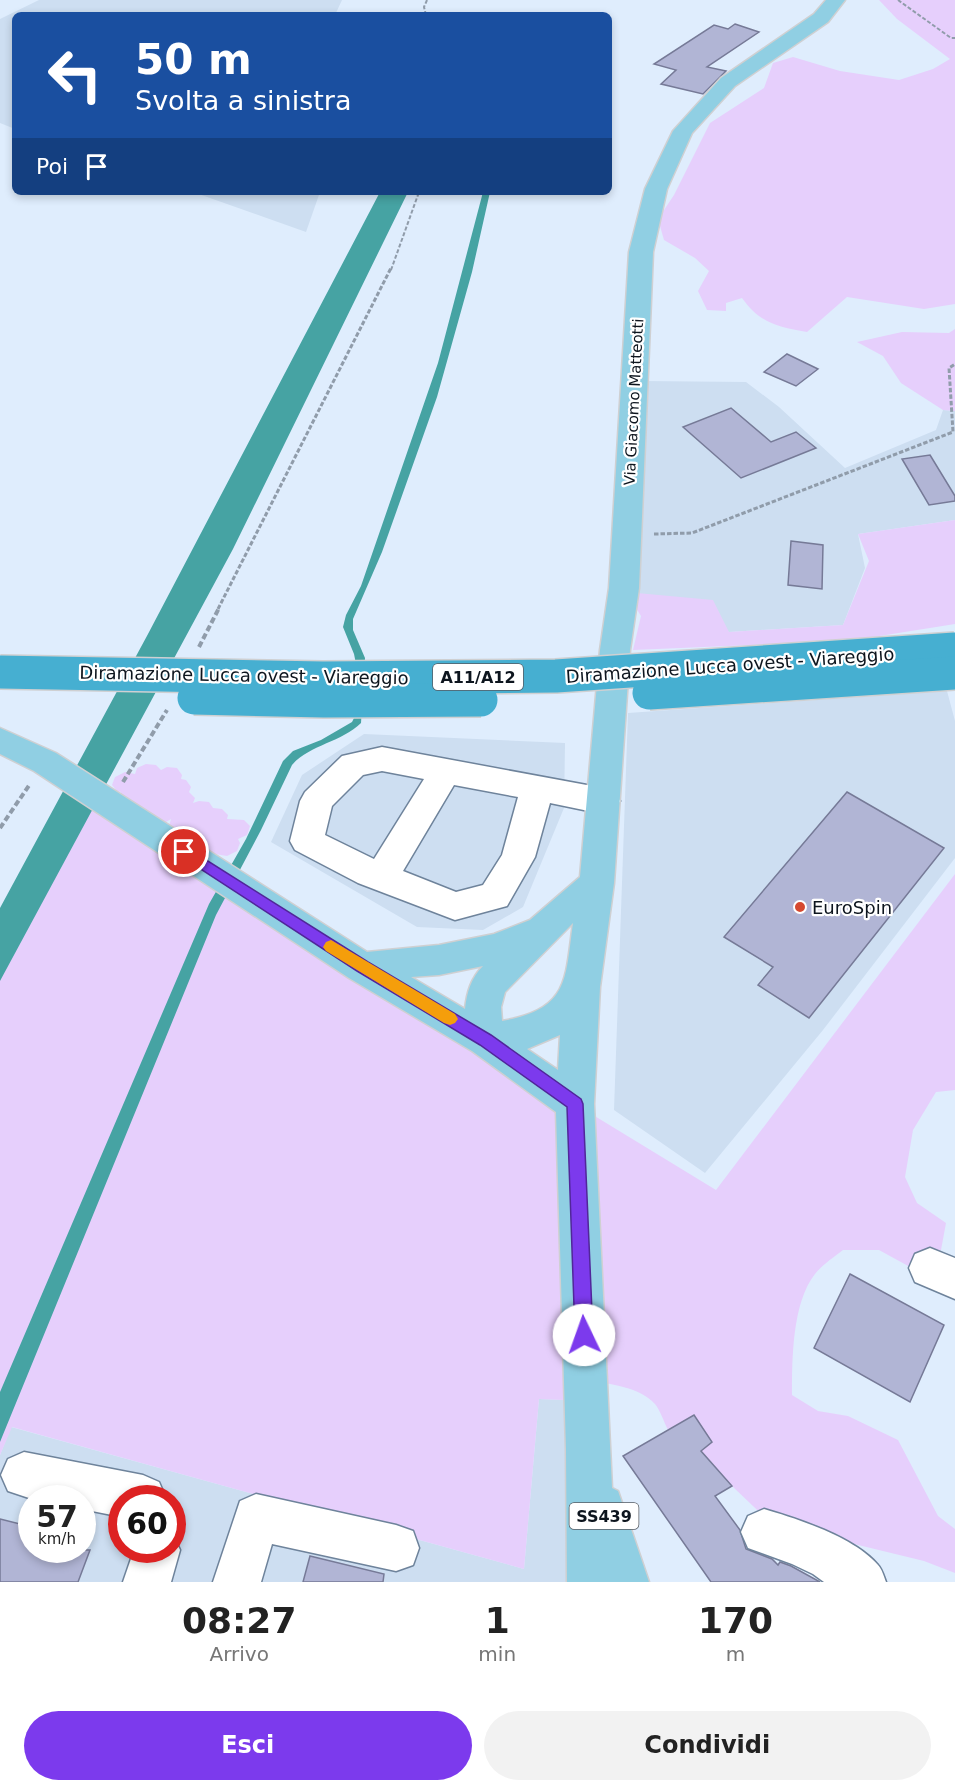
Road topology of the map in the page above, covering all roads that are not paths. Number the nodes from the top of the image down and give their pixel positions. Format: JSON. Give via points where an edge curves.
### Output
{"nodes":[{"id":1,"x":836,"y":0,"type":"edge"},
{"id":2,"x":955,"y":650,"type":"edge"},
{"id":3,"x":0,"y":672,"type":"edge"},
{"id":4,"x":955,"y":673,"type":"edge"},
{"id":5,"x":0,"y":693,"type":"edge"},
{"id":6,"x":0,"y":740,"type":"edge"},
{"id":7,"x":0,"y":754,"type":"edge"},
{"id":8,"x":45,"y":762,"type":"junction"},
{"id":9,"x":445,"y":771,"type":"junction"},
{"id":10,"x":537,"y":789,"type":"junction"},
{"id":11,"x":603,"y":801,"type":"junction"},
{"id":12,"x":380,"y":877,"type":"junction"},
{"id":13,"x":597,"y":883,"type":"junction"},
{"id":14,"x":547,"y":925,"type":"junction"},
{"id":15,"x":362,"y":967,"type":"junction"},
{"id":16,"x":582,"y":987,"type":"junction"},
{"id":17,"x":485,"y":1040,"type":"junction"},
{"id":18,"x":575,"y":1104,"type":"junction"},
{"id":19,"x":24,"y":1475,"type":"dead end"},
{"id":20,"x":108,"y":1491,"type":"edge"},
{"id":21,"x":764,"y":1532,"type":"dead end"},
{"id":22,"x":396,"y":1548,"type":"dead end"},
{"id":23,"x":153,"y":1563,"type":"edge"},
{"id":24,"x":598,"y":1581,"type":"edge"},
{"id":25,"x":147,"y":1582,"type":"edge"},
{"id":26,"x":237,"y":1582,"type":"edge"},
{"id":27,"x":862,"y":1582,"type":"edge"}],
"edges":[{"from":1,"to":11,"type":"main road","name":"Via Giacomo Matteotti","via":[[821,18],[728,82],[683,130],[656,189],[641,252],[624,588]]},
{"from":2,"to":3,"type":"highway","name":"Diramazione Lucca ovest - Viareggio","number":"A11/A12","bridge":true,"via":[[556,676],[324,678]]},
{"from":4,"to":5,"type":"highway","name":"Diramazione Lucca ovest - Viareggio","number":"A11/A12","bridge":true,"via":[[563,699],[324,701]]},
{"from":6,"to":8,"type":"main road"},
{"from":7,"to":8,"type":"main road"},
{"from":8,"to":15,"type":"main road"},
{"from":9,"to":10,"type":"lane"},
{"from":9,"to":12,"type":"lane"},
{"from":9,"to":12,"type":"lane","via":[[382,759],[353,765],[317,801],[307,841]]},
{"from":10,"to":11,"type":"lane"},
{"from":10,"to":12,"type":"lane","via":[[518,857],[495,896],[455,906]]},
{"from":11,"to":13,"type":"main road","name":"Via Giacomo Matteotti"},
{"from":13,"to":14,"type":"main road"},
{"from":13,"to":16,"type":"main road","name":"Via Giacomo Matteotti"},
{"from":14,"to":15,"type":"main road","via":[[500,948],[439,960]]},
{"from":14,"to":17,"type":"main road","via":[[488,985],[483,1007]]},
{"from":15,"to":17,"type":"main road"},
{"from":16,"to":17,"type":"main road","name":"Via Giacomo Matteotti","via":[[565,1014],[531,1032]]},
{"from":16,"to":18,"type":"main road","name":"Via Giacomo Matteotti"},
{"from":17,"to":18,"type":"main road"},
{"from":18,"to":24,"type":"main road","number":"SS439","via":[[589,1449],[609,1535]]},
{"from":19,"to":20,"type":"lane"},
{"from":21,"to":27,"type":"lane","via":[[830,1557]]},
{"from":22,"to":26,"type":"lane","via":[[256,1517]]},
{"from":23,"to":25,"type":"lane"}]}
